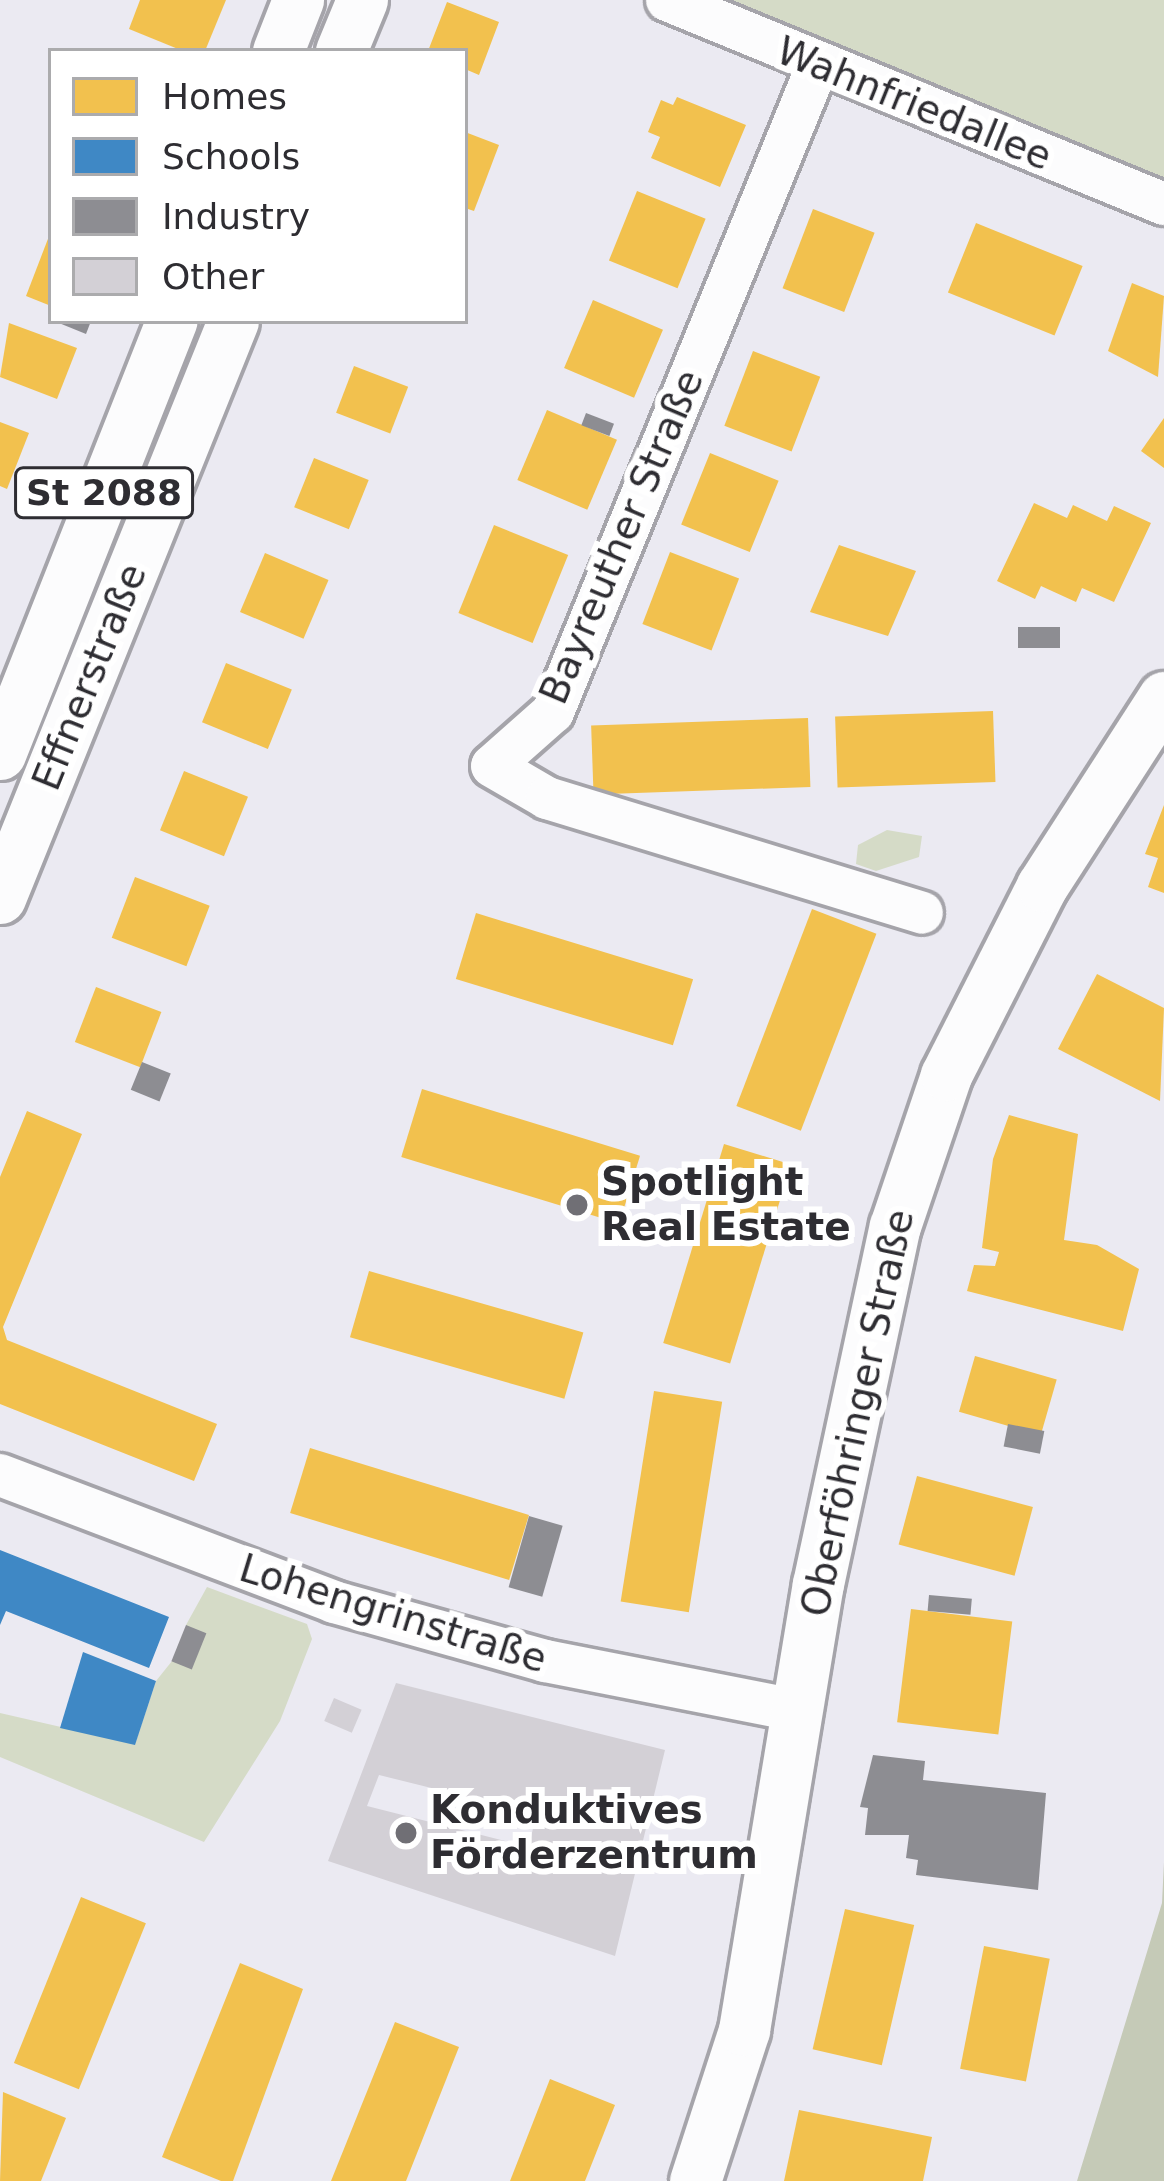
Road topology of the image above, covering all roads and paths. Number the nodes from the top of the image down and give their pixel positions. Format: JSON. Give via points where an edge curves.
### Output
{"nodes":[{"id":1,"x":298,"y":0,"type":"edge"},
{"id":2,"x":362,"y":0,"type":"edge"},
{"id":3,"x":667,"y":0,"type":"edge"},
{"id":4,"x":279,"y":48,"type":"edge"},
{"id":5,"x":342,"y":48,"type":"edge"},
{"id":6,"x":817,"y":68,"type":"junction"},
{"id":7,"x":1164,"y":204,"type":"edge"},
{"id":8,"x":170,"y":324,"type":"edge"},
{"id":9,"x":232,"y":324,"type":"edge"},
{"id":10,"x":1164,"y":697,"type":"edge"},
{"id":11,"x":0,"y":754,"type":"edge"},
{"id":12,"x":0,"y":898,"type":"edge"},
{"id":13,"x":922,"y":913,"type":"dead end"},
{"id":14,"x":0,"y":1475,"type":"edge"},
{"id":15,"x":799,"y":1712,"type":"junction"},
{"id":16,"x":694,"y":2181,"type":"edge"}],
"edges":[{"from":1,"to":4,"type":"main road"},
{"from":2,"to":5,"type":"main road"},
{"from":3,"to":6,"type":"street","name":"Wahnfriedallee"},
{"from":6,"to":7,"type":"street","name":"Wahnfriedallee"},
{"from":6,"to":13,"type":"street","name":"Bayreuther Straße","via":[[553,712],[492,766],[547,798]]},
{"from":8,"to":11,"type":"main road","name":"Effnerstraße","number":"St 2088"},
{"from":9,"to":12,"type":"main road","name":"Effnerstraße"},
{"from":10,"to":15,"type":"main road","name":"Oberföhringer Straße","via":[[1042,886],[946,1075],[895,1226]]},
{"from":14,"to":15,"type":"street","name":"Lohengrinstraße","via":[[334,1602],[545,1661]]},
{"from":15,"to":16,"type":"main road","name":"Oberföhringer Straße","via":[[744,2030]]}]}
